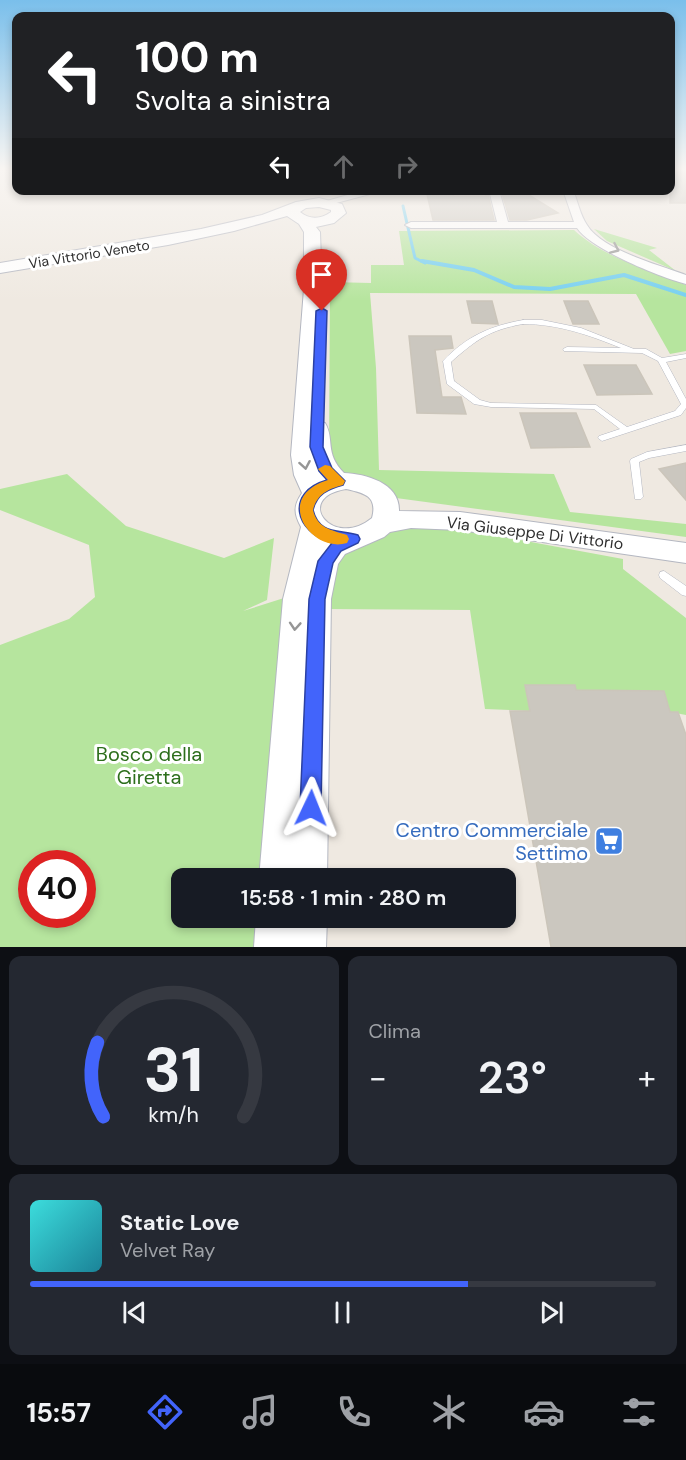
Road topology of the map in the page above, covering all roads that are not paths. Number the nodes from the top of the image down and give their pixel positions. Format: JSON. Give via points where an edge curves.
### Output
{"nodes":[{"id":1,"x":293,"y":213,"type":"edge"},
{"id":2,"x":305,"y":213,"type":"edge"},
{"id":3,"x":325,"y":213,"type":"edge"},
{"id":4,"x":500,"y":213,"type":"edge"},
{"id":5,"x":577,"y":213,"type":"edge"},
{"id":6,"x":411,"y":225,"type":"dead end"},
{"id":7,"x":503,"y":225,"type":"junction"},
{"id":8,"x":581,"y":225,"type":"junction"},
{"id":9,"x":0,"y":268,"type":"edge"},
{"id":10,"x":686,"y":280,"type":"edge"},
{"id":11,"x":567,"y":349,"type":"dead end"},
{"id":12,"x":634,"y":351,"type":"junction"},
{"id":13,"x":686,"y":356,"type":"edge"},
{"id":14,"x":661,"y":360,"type":"junction"},
{"id":15,"x":626,"y":430,"type":"junction"},
{"id":16,"x":602,"y":438,"type":"dead end"},
{"id":17,"x":686,"y":448,"type":"edge"},
{"id":18,"x":338,"y":481,"type":"junction"},
{"id":19,"x":314,"y":492,"type":"junction"},
{"id":20,"x":638,"y":497,"type":"dead end"},
{"id":21,"x":384,"y":512,"type":"junction"},
{"id":22,"x":314,"y":528,"type":"junction"},
{"id":23,"x":353,"y":539,"type":"junction"},
{"id":24,"x":686,"y":542,"type":"edge"},
{"id":25,"x":686,"y":553,"type":"edge"},
{"id":26,"x":664,"y":576,"type":"dead end"},
{"id":27,"x":686,"y":592,"type":"edge"},
{"id":28,"x":279,"y":868,"type":"edge"},
{"id":29,"x":308,"y":868,"type":"edge"},
{"id":30,"x":275,"y":928,"type":"edge"},
{"id":31,"x":307,"y":928,"type":"edge"},
{"id":32,"x":274,"y":947,"type":"edge"},
{"id":33,"x":306,"y":947,"type":"edge"}],
"edges":[{"from":1,"to":9,"type":"street","name":"Via Vittorio Veneto","via":[[273,221],[161,243]]},
{"from":2,"to":19,"type":"street","one_way":true,"via":[[312,232],[314,289],[303,455]]},
{"from":3,"to":18,"type":"street","via":[[321,227],[316,447],[326,471]]},
{"from":4,"to":7,"type":"street"},
{"from":5,"to":8,"type":"street"},
{"from":6,"to":7,"type":"street"},
{"from":7,"to":8,"type":"street"},
{"from":8,"to":10,"type":"street","one_way":true,"via":[[598,242]]},
{"from":11,"to":12,"type":"lane"},
{"from":12,"to":14,"type":"lane"},
{"from":12,"to":15,"type":"lane","via":[[567,326],[524,321],[483,333],[447,361],[450,381],[477,402],[596,407]]},
{"from":13,"to":14,"type":"lane"},
{"from":14,"to":15,"type":"lane","via":[[685,405],[678,413]]},
{"from":15,"to":16,"type":"lane"},
{"from":17,"to":20,"type":"lane","via":[[634,461]]},
{"from":18,"to":19,"type":"street"},
{"from":18,"to":21,"type":"street","via":[[361,483],[380,493]]},
{"from":19,"to":22,"type":"street","via":[[306,510]]},
{"from":21,"to":23,"type":"street","via":[[365,536]]},
{"from":21,"to":24,"type":"street","name":"Via Giuseppe Di Vittorio","via":[[413,508],[494,515]]},
{"from":21,"to":25,"type":"street","name":"Via Giuseppe Di Vittorio","via":[[411,519],[460,521]]},
{"from":22,"to":23,"type":"street","via":[[338,539]]},
{"from":22,"to":28,"type":"street","one_way":true,"via":[[297,599]]},
{"from":23,"to":29,"type":"street","via":[[336,547],[326,561],[317,599]]},
{"from":26,"to":27,"type":"lane"},
{"from":30,"to":32,"type":"street"},
{"from":31,"to":33,"type":"street"}]}
